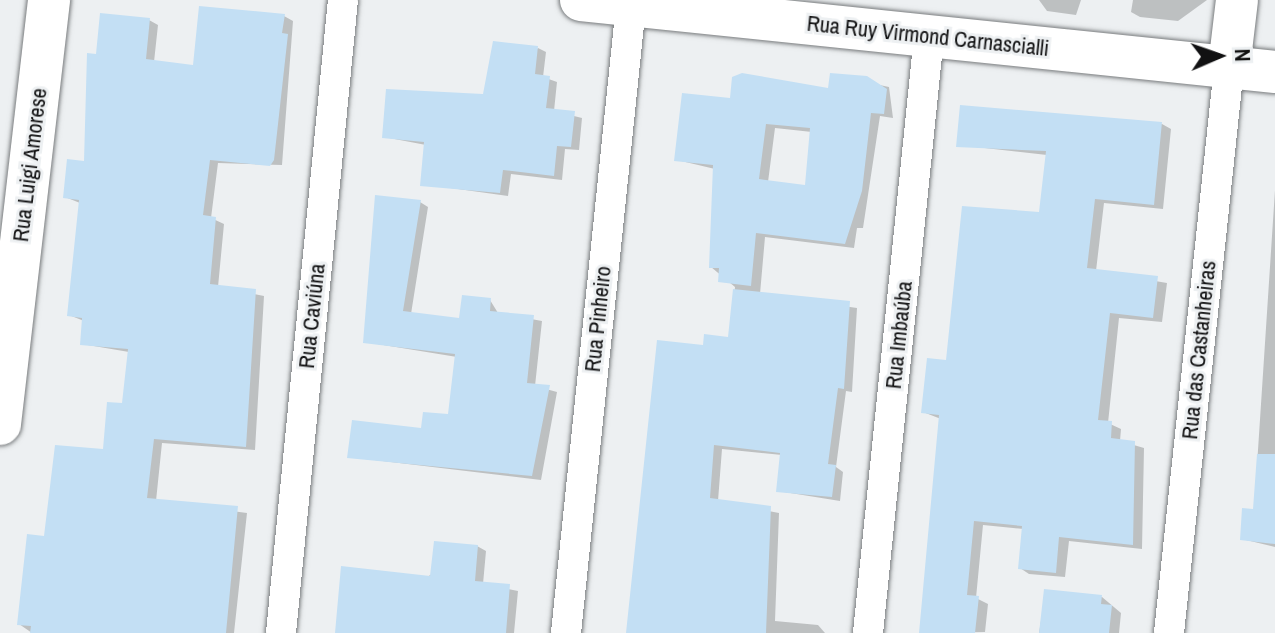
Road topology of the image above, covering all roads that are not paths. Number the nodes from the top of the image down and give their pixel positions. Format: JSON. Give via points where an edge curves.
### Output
{"nodes":[{"id":1,"x":49,"y":0,"type":"edge"},
{"id":2,"x":343,"y":0,"type":"edge"},
{"id":3,"x":581,"y":0,"type":"edge"},
{"id":4,"x":1237,"y":0,"type":"edge"},
{"id":5,"x":631,"y":5,"type":"junction"},
{"id":6,"x":929,"y":36,"type":"junction"},
{"id":7,"x":1229,"y":67,"type":"junction"},
{"id":8,"x":1275,"y":72,"type":"edge"},
{"id":9,"x":0,"y":424,"type":"edge"},
{"id":10,"x":281,"y":633,"type":"edge"},
{"id":11,"x":566,"y":633,"type":"edge"},
{"id":12,"x":868,"y":633,"type":"edge"},
{"id":13,"x":1169,"y":633,"type":"edge"}],
"edges":[{"from":1,"to":9,"type":"street","name":"Rua Luigi Amorese"},
{"from":2,"to":10,"type":"street","name":"Rua Caviúna"},
{"from":3,"to":5,"type":"street","name":"Rua Ruy Virmond Carnascialli"},
{"from":4,"to":7,"type":"street"},
{"from":5,"to":6,"type":"street","name":"Rua Ruy Virmond Carnascialli"},
{"from":5,"to":11,"type":"street","name":"Rua Pinheiro"},
{"from":6,"to":7,"type":"street","name":"Rua Ruy Virmond Carnascialli"},
{"from":6,"to":12,"type":"street","name":"Rua Imbaúba"},
{"from":7,"to":8,"type":"street","name":"Rua Ruy Virmond Carnascialli"},
{"from":7,"to":13,"type":"street","name":"Rua das Castanheiras"}]}
